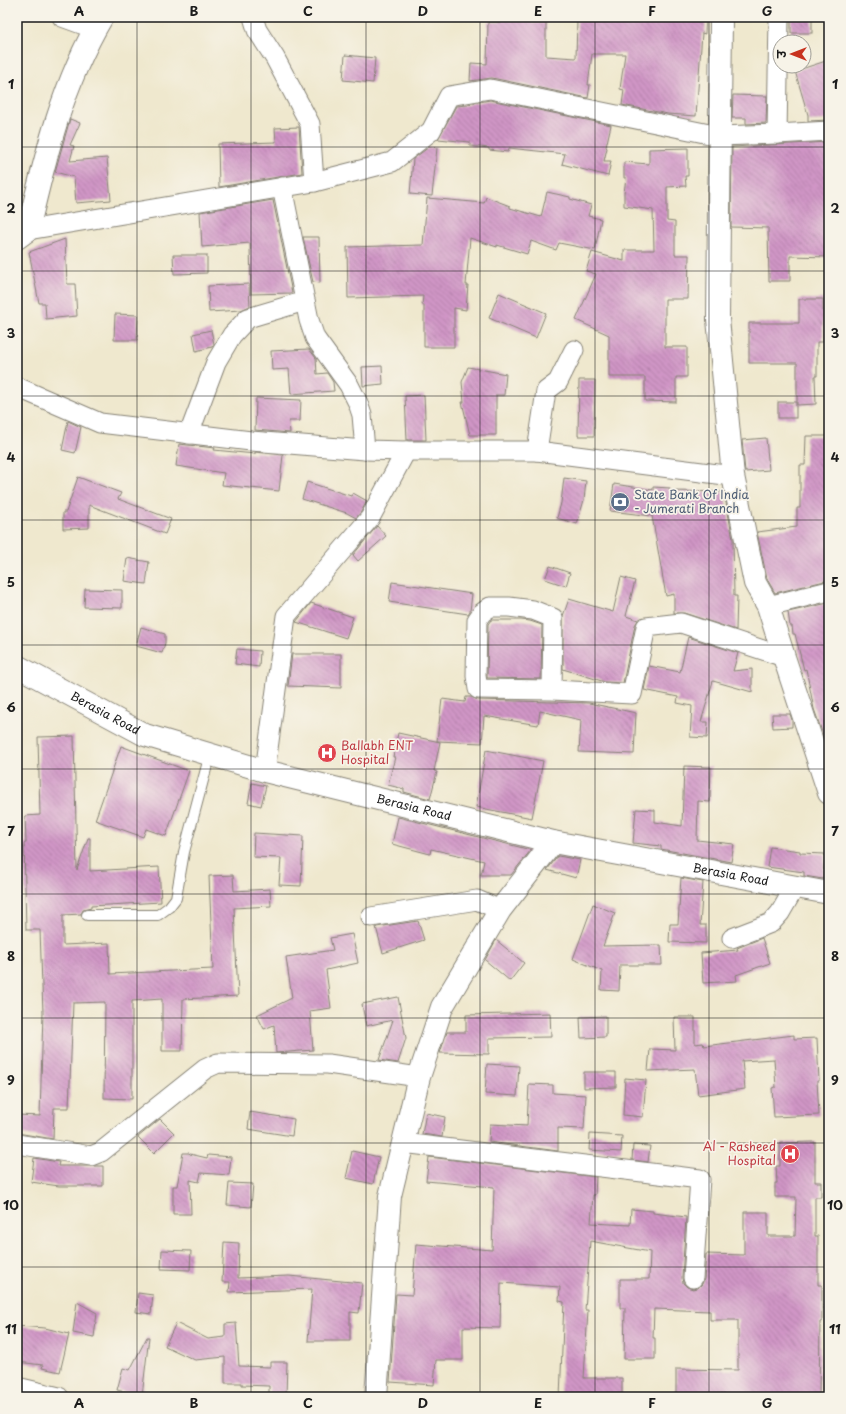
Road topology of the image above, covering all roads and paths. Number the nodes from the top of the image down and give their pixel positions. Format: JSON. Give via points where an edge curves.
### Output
{"nodes":[{"id":1,"x":62,"y":17,"type":"edge"},
{"id":2,"x":253,"y":17,"type":"edge"},
{"id":3,"x":721,"y":17,"type":"edge"},
{"id":4,"x":779,"y":17,"type":"edge"},
{"id":5,"x":98,"y":23,"type":"edge"},
{"id":6,"x":829,"y":131,"type":"edge"},
{"id":7,"x":777,"y":134,"type":"junction"},
{"id":8,"x":719,"y":136,"type":"junction"},
{"id":9,"x":314,"y":182,"type":"junction"},
{"id":10,"x":282,"y":186,"type":"junction"},
{"id":11,"x":23,"y":234,"type":"edge"},
{"id":12,"x":305,"y":301,"type":"junction"},
{"id":13,"x":574,"y":350,"type":"dead end"},
{"id":14,"x":17,"y":386,"type":"edge"},
{"id":15,"x":189,"y":434,"type":"junction"},
{"id":16,"x":366,"y":450,"type":"junction"},
{"id":17,"x":406,"y":451,"type":"junction"},
{"id":18,"x":537,"y":451,"type":"junction"},
{"id":19,"x":733,"y":476,"type":"junction"},
{"id":20,"x":829,"y":591,"type":"edge"},
{"id":21,"x":768,"y":606,"type":"junction"},
{"id":22,"x":784,"y":657,"type":"junction"},
{"id":23,"x":17,"y":666,"type":"edge"},
{"id":24,"x":552,"y":690,"type":"junction"},
{"id":25,"x":210,"y":754,"type":"junction"},
{"id":26,"x":265,"y":771,"type":"junction"},
{"id":27,"x":829,"y":793,"type":"edge"},
{"id":28,"x":553,"y":842,"type":"junction"},
{"id":29,"x":795,"y":887,"type":"junction"},
{"id":30,"x":829,"y":893,"type":"edge"},
{"id":31,"x":500,"y":910,"type":"junction"},
{"id":32,"x":87,"y":915,"type":"dead end"},
{"id":33,"x":371,"y":917,"type":"dead end"},
{"id":34,"x":732,"y":938,"type":"dead end"},
{"id":35,"x":418,"y":1077,"type":"junction"},
{"id":36,"x":403,"y":1143,"type":"junction"},
{"id":37,"x":17,"y":1144,"type":"edge"},
{"id":38,"x":693,"y":1278,"type":"dead end"},
{"id":39,"x":17,"y":1387,"type":"edge"},
{"id":40,"x":59,"y":1397,"type":"edge"},
{"id":41,"x":376,"y":1397,"type":"edge"}],
"edges":[{"from":1,"to":5,"type":"street"},
{"from":2,"to":9,"type":"street","via":[[257,30],[310,124]]},
{"from":3,"to":8,"type":"street"},
{"from":4,"to":7,"type":"street"},
{"from":5,"to":11,"type":"street","via":[[66,91]]},
{"from":6,"to":7,"type":"street"},
{"from":7,"to":8,"type":"street"},
{"from":8,"to":9,"type":"street","via":[[490,89],[449,96],[431,131],[392,162]]},
{"from":8,"to":19,"type":"street","via":[[718,319]]},
{"from":9,"to":10,"type":"street"},
{"from":10,"to":11,"type":"street"},
{"from":10,"to":12,"type":"street"},
{"from":12,"to":15,"type":"street","via":[[248,318],[232,335],[216,362]]},
{"from":12,"to":16,"type":"street","via":[[315,338],[349,385],[358,403]]},
{"from":13,"to":18,"type":"street","via":[[558,382],[546,391]]},
{"from":14,"to":15,"type":"street","via":[[100,423]]},
{"from":15,"to":16,"type":"street"},
{"from":16,"to":17,"type":"street"},
{"from":17,"to":18,"type":"street"},
{"from":17,"to":26,"type":"street","via":[[370,518],[286,616]]},
{"from":18,"to":19,"type":"street"},
{"from":19,"to":21,"type":"street","via":[[755,583]]},
{"from":20,"to":21,"type":"street"},
{"from":21,"to":22,"type":"street"},
{"from":22,"to":24,"type":"street","via":[[681,624],[646,627],[632,694]]},
{"from":22,"to":27,"type":"street"},
{"from":23,"to":25,"type":"street","name":"Berasia Road","via":[[145,735]]},
{"from":24,"to":24,"type":"street","via":[[478,689],[478,620],[482,613],[490,607],[509,607],[533,610],[553,618]]},
{"from":25,"to":26,"type":"street","name":"Berasia Road"},
{"from":25,"to":32,"type":"lane","via":[[184,852],[176,898],[169,908],[158,915]]},
{"from":26,"to":28,"type":"street","name":"Berasia Road"},
{"from":28,"to":29,"type":"street","name":"Berasia Road"},
{"from":28,"to":31,"type":"street"},
{"from":29,"to":30,"type":"street","name":"Berasia Road"},
{"from":29,"to":34,"type":"street","via":[[771,923]]},
{"from":31,"to":33,"type":"street","via":[[478,900]]},
{"from":31,"to":35,"type":"street","via":[[442,1007]]},
{"from":35,"to":36,"type":"street"},
{"from":35,"to":37,"type":"street","via":[[328,1064],[218,1063],[205,1069],[102,1152],[91,1156]]},
{"from":36,"to":38,"type":"street","via":[[700,1179]]},
{"from":36,"to":41,"type":"street","via":[[390,1196]]},
{"from":39,"to":40,"type":"street"}]}
